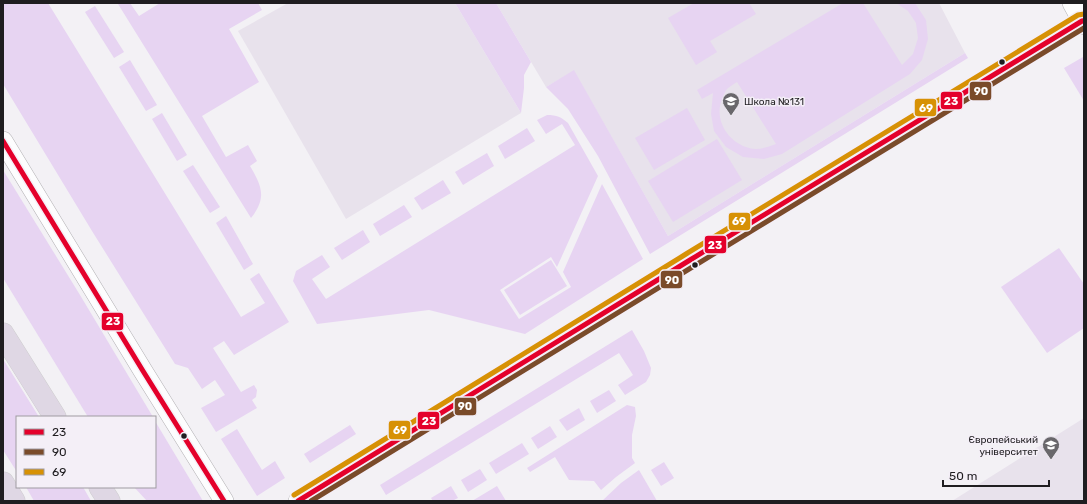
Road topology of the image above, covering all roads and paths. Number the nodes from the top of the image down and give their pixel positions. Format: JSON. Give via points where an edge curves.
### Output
{"nodes":[{"id":1,"x":1072,"y":3,"type":"edge"},
{"id":2,"x":1083,"y":23,"type":"edge"},
{"id":3,"x":3,"y":140,"type":"edge"},
{"id":4,"x":3,"y":334,"type":"edge"},
{"id":5,"x":54,"y":416,"type":"edge"},
{"id":6,"x":3,"y":483,"type":"edge"},
{"id":7,"x":101,"y":488,"type":"edge"},
{"id":8,"x":14,"y":501,"type":"edge"},
{"id":9,"x":109,"y":501,"type":"edge"},
{"id":10,"x":224,"y":501,"type":"edge"},
{"id":11,"x":298,"y":501,"type":"edge"}],
"edges":[{"from":1,"to":2,"type":"street"},
{"from":2,"to":11,"type":"street"},
{"from":3,"to":10,"type":"street"},
{"from":4,"to":5,"type":"highway"},
{"from":6,"to":8,"type":"highway"},
{"from":7,"to":9,"type":"highway"}]}
